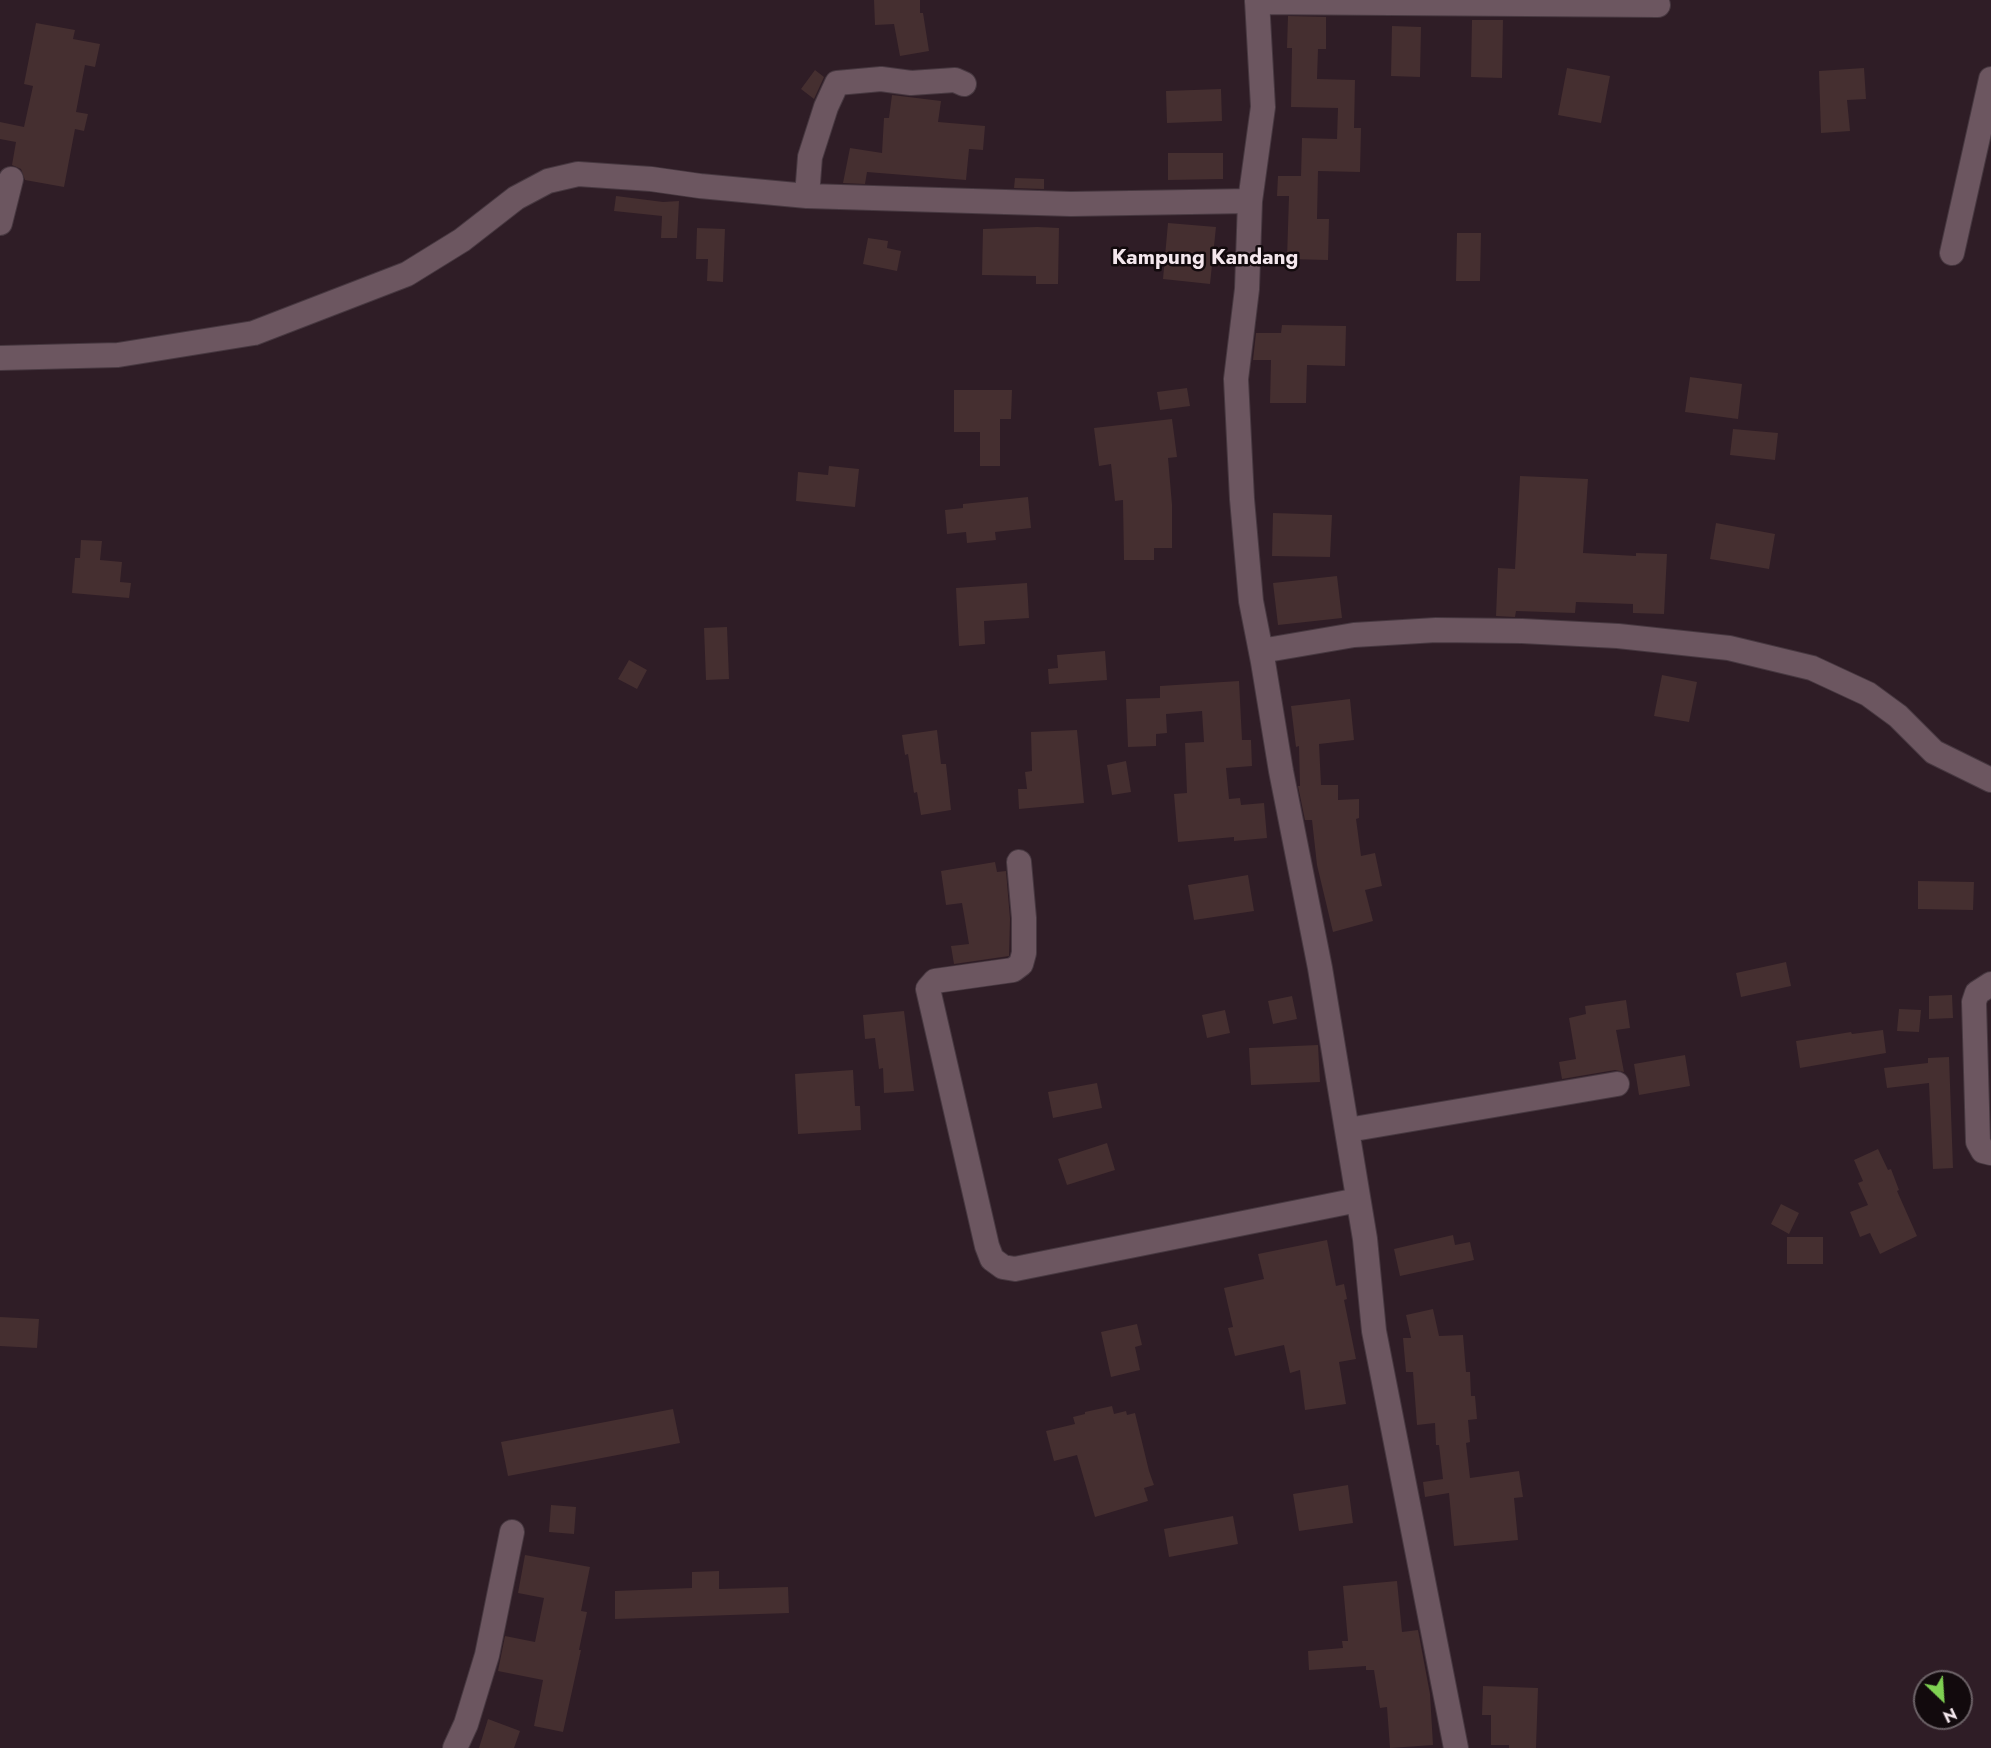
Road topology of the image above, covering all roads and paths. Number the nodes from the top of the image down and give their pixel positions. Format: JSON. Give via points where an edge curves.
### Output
{"nodes":[{"id":1,"x":1257,"y":1,"type":"edge"},
{"id":2,"x":1658,"y":5,"type":"dead end"},
{"id":3,"x":1991,"y":79,"type":"edge"},
{"id":4,"x":964,"y":84,"type":"dead end"},
{"id":5,"x":11,"y":179,"type":"dead end"},
{"id":6,"x":807,"y":196,"type":"junction"},
{"id":7,"x":1250,"y":201,"type":"junction"},
{"id":8,"x":0,"y":223,"type":"edge"},
{"id":9,"x":1952,"y":254,"type":"dead end"},
{"id":10,"x":0,"y":358,"type":"edge"},
{"id":11,"x":1261,"y":651,"type":"junction"},
{"id":12,"x":1991,"y":780,"type":"edge"},
{"id":13,"x":1020,"y":862,"type":"dead end"},
{"id":14,"x":1991,"y":984,"type":"edge"},
{"id":15,"x":1617,"y":1084,"type":"dead end"},
{"id":16,"x":1348,"y":1130,"type":"junction"},
{"id":17,"x":1991,"y":1153,"type":"edge"},
{"id":18,"x":1358,"y":1200,"type":"junction"},
{"id":19,"x":512,"y":1532,"type":"dead end"},
{"id":20,"x":455,"y":1748,"type":"edge"},
{"id":21,"x":1456,"y":1748,"type":"edge"}],
"edges":[{"from":1,"to":2,"type":"street"},
{"from":1,"to":7,"type":"street","via":[[1263,107]]},
{"from":3,"to":9,"type":"street"},
{"from":4,"to":6,"type":"street","via":[[955,80],[911,83],[881,79],[837,83],[810,157]]},
{"from":5,"to":8,"type":"street"},
{"from":6,"to":7,"type":"street","via":[[1071,204]]},
{"from":6,"to":10,"type":"street","via":[[578,174],[548,181],[516,198],[462,240],[407,274],[254,333],[117,355]]},
{"from":7,"to":11,"type":"street","via":[[1247,289],[1236,379],[1251,602]]},
{"from":11,"to":12,"type":"street","via":[[1354,635],[1436,630],[1618,636],[1729,648],[1812,668],[1868,694],[1898,716],[1934,752]]},
{"from":11,"to":16,"type":"street"},
{"from":13,"to":18,"type":"street","via":[[1024,918],[1021,964],[1013,970],[935,981],[928,989],[992,1259],[1015,1269]]},
{"from":14,"to":17,"type":"street","via":[[1977,993],[1974,1002],[1978,1142],[1983,1151]]},
{"from":15,"to":16,"type":"street"},
{"from":16,"to":18,"type":"street"},
{"from":18,"to":21,"type":"street","via":[[1374,1331]]},
{"from":19,"to":20,"type":"street","via":[[487,1655]]}]}
